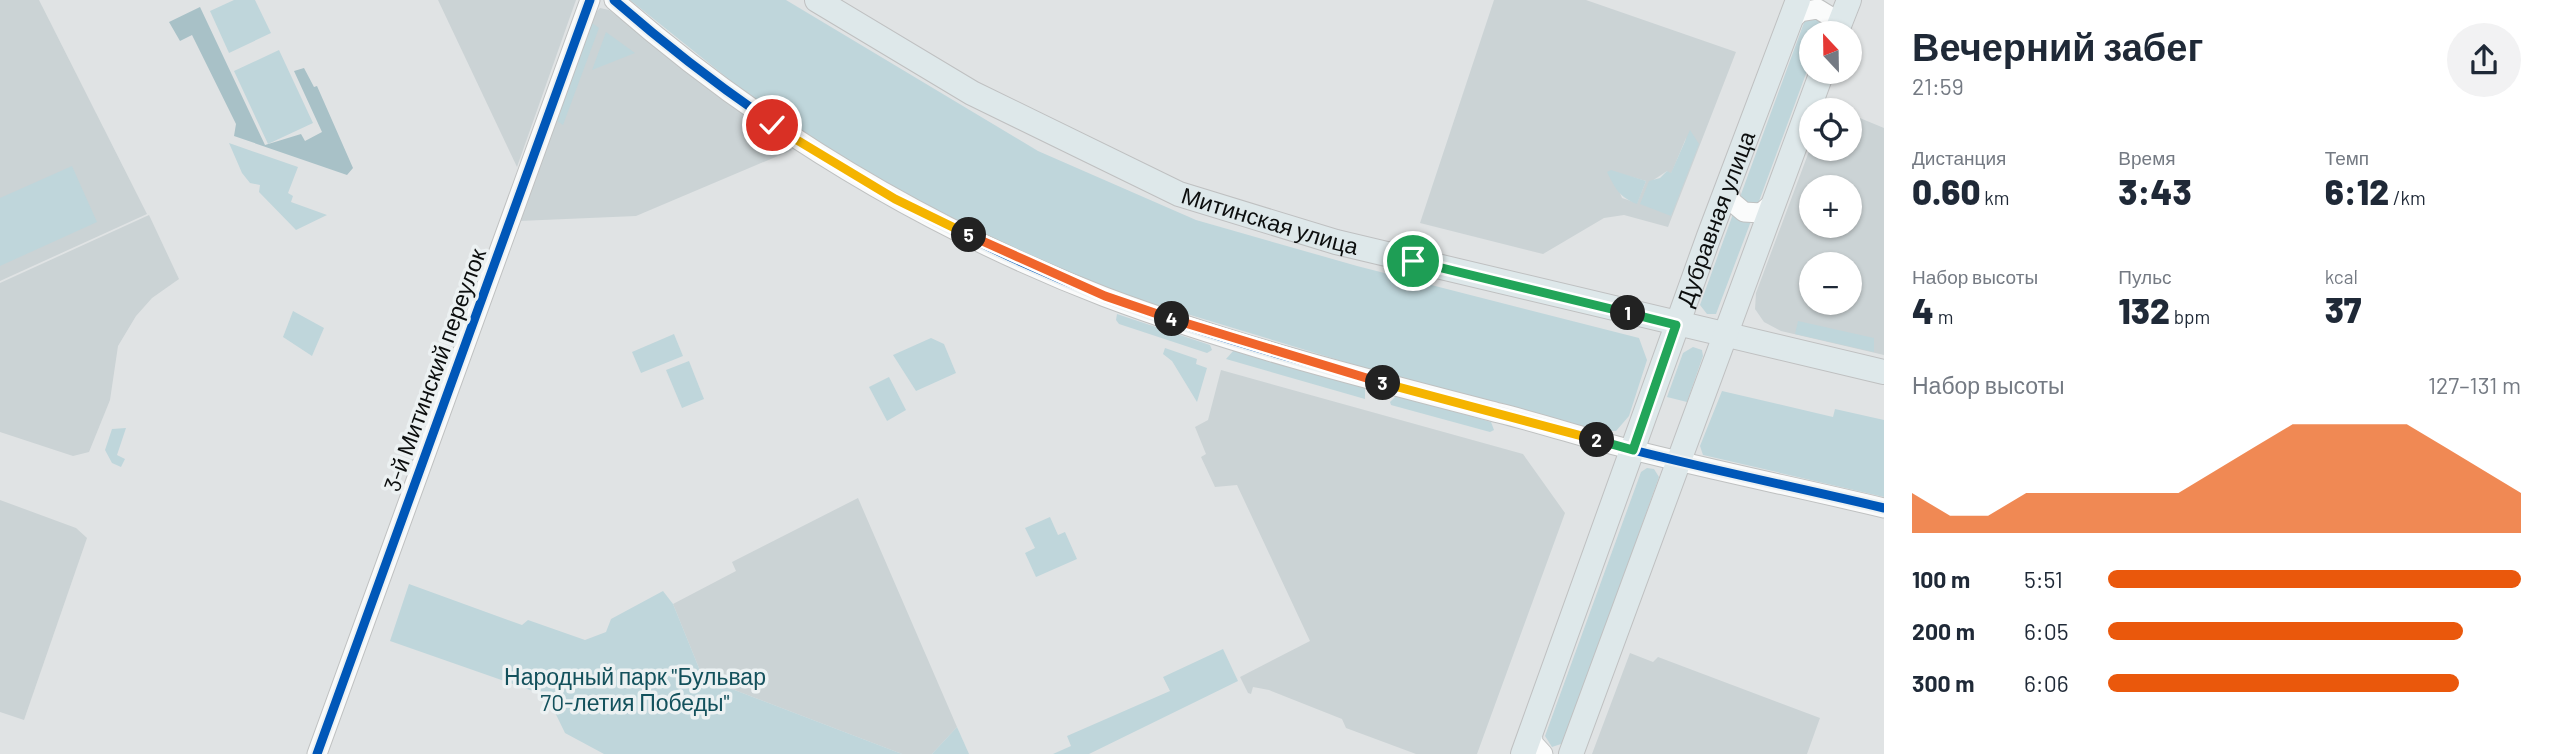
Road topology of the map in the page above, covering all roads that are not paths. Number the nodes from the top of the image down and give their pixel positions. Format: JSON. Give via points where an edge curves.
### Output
{"nodes":[{"id":1,"x":590,"y":0,"type":"edge"},
{"id":2,"x":614,"y":0,"type":"edge"},
{"id":3,"x":817,"y":0,"type":"edge"},
{"id":4,"x":1849,"y":0,"type":"edge"},
{"id":5,"x":1794,"y":11,"type":"edge"},
{"id":6,"x":1832,"y":21,"type":"edge"},
{"id":7,"x":1841,"y":21,"type":"edge"},
{"id":8,"x":1818,"y":84,"type":"edge"},
{"id":9,"x":1728,"y":183,"type":"junction"},
{"id":10,"x":1775,"y":201,"type":"junction"},
{"id":11,"x":1676,"y":325,"type":"junction"},
{"id":12,"x":1725,"y":336,"type":"junction"},
{"id":13,"x":1884,"y":372,"type":"edge"},
{"id":14,"x":1633,"y":450,"type":"junction"},
{"id":15,"x":1681,"y":461,"type":"junction"},
{"id":16,"x":1884,"y":508,"type":"edge"},
{"id":17,"x":1532,"y":727,"type":"junction"},
{"id":18,"x":1570,"y":750,"type":"edge"},
{"id":19,"x":317,"y":754,"type":"edge"},
{"id":20,"x":1523,"y":754,"type":"edge"},
{"id":21,"x":1543,"y":754,"type":"edge"}],
"edges":[{"from":1,"to":19,"type":"street","name":"3-й Митинский переулок"},
{"from":2,"to":14,"type":"street","via":[[717,85],[814,152],[895,199],[1028,264],[1105,296],[1223,335]]},
{"from":3,"to":11,"type":"main road","name":"Митинская улица","via":[[972,93],[1179,194],[1336,242]]},
{"from":4,"to":7,"type":"main road"},
{"from":5,"to":6,"type":"street","via":[[1818,9]]},
{"from":5,"to":9,"type":"main road","name":"Дубравная улица"},
{"from":8,"to":10,"type":"main road"},
{"from":9,"to":10,"type":"street","via":[[1731,201],[1744,212],[1761,213]]},
{"from":9,"to":11,"type":"main road","name":"Дубравная улица"},
{"from":10,"to":12,"type":"main road"},
{"from":11,"to":12,"type":"main road","name":"Митинская улица"},
{"from":11,"to":14,"type":"main road","name":"Дубравная улица"},
{"from":12,"to":13,"type":"main road","name":"Митинская улица"},
{"from":12,"to":15,"type":"main road"},
{"from":14,"to":15,"type":"street"},
{"from":14,"to":17,"type":"main road","name":"Дубравная улица"},
{"from":15,"to":16,"type":"street"},
{"from":15,"to":18,"type":"main road"},
{"from":17,"to":20,"type":"main road","name":"Дубравная улица"},
{"from":17,"to":21,"type":"street","via":[[1533,743]]}]}
